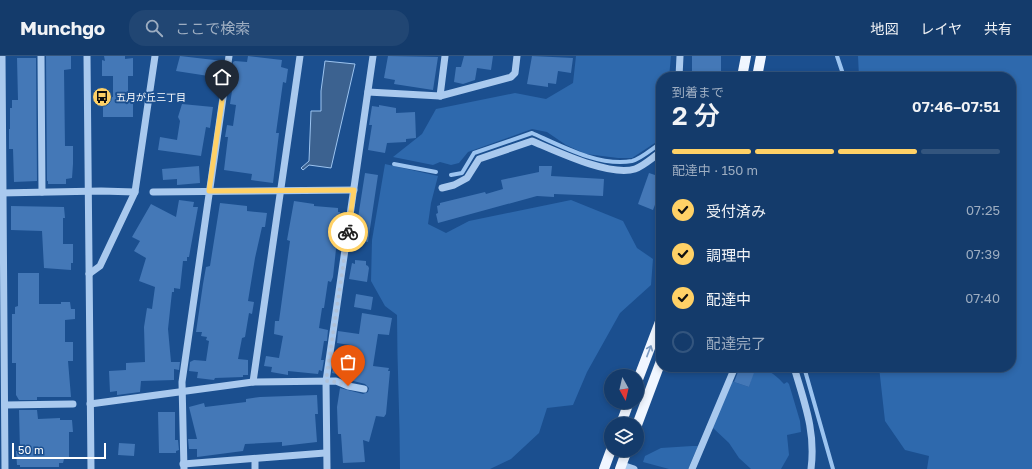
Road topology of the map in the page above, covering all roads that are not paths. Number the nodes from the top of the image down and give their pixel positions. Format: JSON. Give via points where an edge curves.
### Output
{"nodes":[{"id":1,"x":2,"y":56,"type":"edge"},
{"id":2,"x":41,"y":56,"type":"edge"},
{"id":3,"x":87,"y":56,"type":"edge"},
{"id":4,"x":155,"y":56,"type":"edge"},
{"id":5,"x":229,"y":56,"type":"edge"},
{"id":6,"x":300,"y":56,"type":"edge"},
{"id":7,"x":373,"y":56,"type":"edge"},
{"id":8,"x":445,"y":56,"type":"edge"},
{"id":9,"x":518,"y":56,"type":"edge"},
{"id":10,"x":680,"y":56,"type":"edge"},
{"id":11,"x":746,"y":56,"type":"edge"},
{"id":12,"x":762,"y":56,"type":"edge"},
{"id":13,"x":679,"y":72,"type":"edge"},
{"id":14,"x":743,"y":72,"type":"edge"},
{"id":15,"x":758,"y":72,"type":"edge"},
{"id":16,"x":368,"y":92,"type":"junction"},
{"id":17,"x":440,"y":96,"type":"junction"},
{"id":18,"x":1,"y":115,"type":"edge"},
{"id":19,"x":656,"y":155,"type":"edge"},
{"id":20,"x":442,"y":188,"type":"dead end"},
{"id":21,"x":282,"y":190,"type":"junction"},
{"id":22,"x":354,"y":190,"type":"junction"},
{"id":23,"x":209,"y":191,"type":"junction"},
{"id":24,"x":42,"y":192,"type":"junction"},
{"id":25,"x":88,"y":192,"type":"junction"},
{"id":26,"x":135,"y":192,"type":"junction"},
{"id":27,"x":152,"y":192,"type":"dead end"},
{"id":28,"x":2,"y":193,"type":"edge"},
{"id":29,"x":2,"y":271,"type":"edge"},
{"id":30,"x":89,"y":274,"type":"junction"},
{"id":31,"x":656,"y":332,"type":"edge"},
{"id":32,"x":642,"y":369,"type":"edge"},
{"id":33,"x":657,"y":372,"type":"edge"},
{"id":34,"x":733,"y":372,"type":"edge"},
{"id":35,"x":795,"y":372,"type":"edge"},
{"id":36,"x":326,"y":381,"type":"junction"},
{"id":37,"x":254,"y":382,"type":"junction"},
{"id":38,"x":364,"y":389,"type":"dead end"},
{"id":39,"x":182,"y":392,"type":"junction"},
{"id":40,"x":73,"y":404,"type":"dead end"},
{"id":41,"x":90,"y":404,"type":"junction"},
{"id":42,"x":5,"y":405,"type":"junction"},
{"id":43,"x":640,"y":417,"type":"edge"},
{"id":44,"x":325,"y":453,"type":"junction"},
{"id":45,"x":608,"y":457,"type":"edge"},
{"id":46,"x":625,"y":457,"type":"edge"},
{"id":47,"x":255,"y":459,"type":"junction"},
{"id":48,"x":184,"y":467,"type":"edge"},
{"id":49,"x":621,"y":467,"type":"edge"},
{"id":50,"x":5,"y":469,"type":"edge"},
{"id":51,"x":91,"y":469,"type":"edge"},
{"id":52,"x":255,"y":469,"type":"edge"},
{"id":53,"x":327,"y":469,"type":"edge"},
{"id":54,"x":604,"y":469,"type":"edge"},
{"id":55,"x":634,"y":469,"type":"edge"},
{"id":56,"x":692,"y":469,"type":"edge"},
{"id":57,"x":811,"y":469,"type":"edge"}],
"edges":[{"from":1,"to":18,"type":"street"},
{"from":2,"to":24,"type":"street"},
{"from":3,"to":25,"type":"street"},
{"from":4,"to":26,"type":"street"},
{"from":5,"to":23,"type":"street"},
{"from":6,"to":21,"type":"street"},
{"from":7,"to":16,"type":"street"},
{"from":8,"to":17,"type":"street"},
{"from":9,"to":17,"type":"street","via":[[515,74],[511,77]]},
{"from":10,"to":13,"type":"street"},
{"from":11,"to":14,"type":"main road"},
{"from":12,"to":15,"type":"main road"},
{"from":16,"to":17,"type":"street"},
{"from":16,"to":22,"type":"street"},
{"from":18,"to":28,"type":"street"},
{"from":19,"to":20,"type":"street","via":[[636,169],[621,170],[580,162],[532,141],[479,159],[467,178]]},
{"from":21,"to":22,"type":"street"},
{"from":21,"to":23,"type":"street"},
{"from":21,"to":37,"type":"street"},
{"from":22,"to":36,"type":"street"},
{"from":23,"to":27,"type":"street"},
{"from":23,"to":39,"type":"street"},
{"from":24,"to":25,"type":"street"},
{"from":24,"to":28,"type":"street"},
{"from":25,"to":26,"type":"street"},
{"from":25,"to":30,"type":"street"},
{"from":26,"to":30,"type":"street","via":[[100,266]]},
{"from":28,"to":29,"type":"street"},
{"from":29,"to":42,"type":"street"},
{"from":30,"to":41,"type":"street"},
{"from":32,"to":31,"type":"main road","one_way":true},
{"from":33,"to":43,"type":"main road"},
{"from":34,"to":56,"type":"street"},
{"from":35,"to":57,"type":"street","via":[[812,428]]},
{"from":36,"to":37,"type":"street"},
{"from":36,"to":38,"type":"street"},
{"from":36,"to":44,"type":"street"},
{"from":37,"to":39,"type":"street"},
{"from":39,"to":41,"type":"street"},
{"from":39,"to":48,"type":"street"},
{"from":40,"to":42,"type":"street"},
{"from":41,"to":51,"type":"street"},
{"from":42,"to":50,"type":"street"},
{"from":44,"to":47,"type":"street"},
{"from":44,"to":53,"type":"street"},
{"from":45,"to":54,"type":"main road"},
{"from":46,"to":49,"type":"main road"},
{"from":47,"to":48,"type":"street"},
{"from":47,"to":52,"type":"street"},
{"from":49,"to":55,"type":"street"}]}
